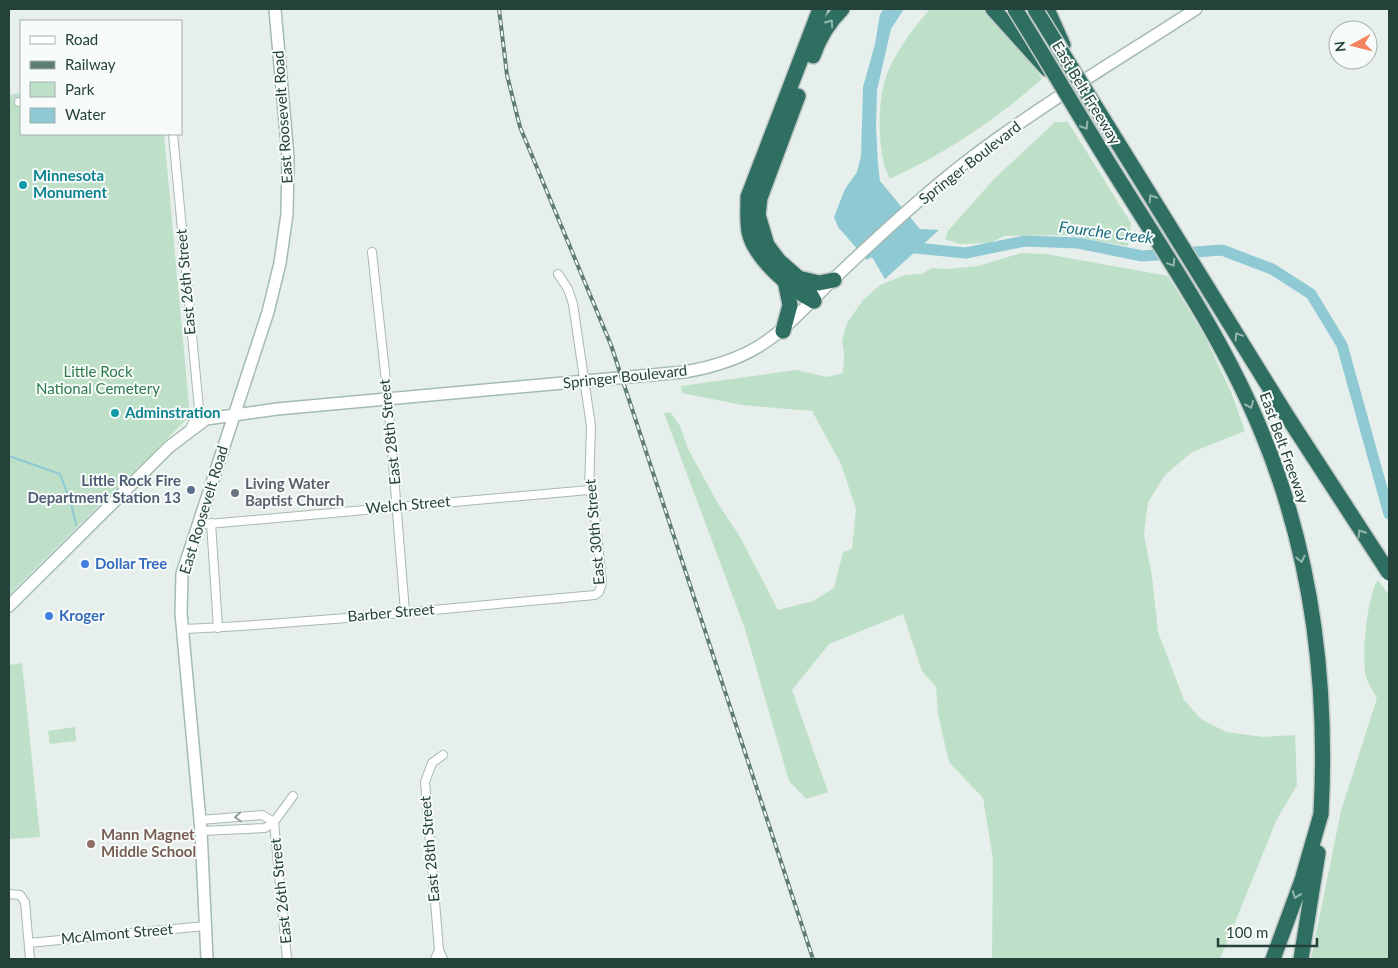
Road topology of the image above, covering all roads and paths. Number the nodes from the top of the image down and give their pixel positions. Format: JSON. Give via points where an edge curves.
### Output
{"nodes":[{"id":1,"x":275,"y":9,"type":"edge"},
{"id":2,"x":820,"y":9,"type":"edge"},
{"id":3,"x":842,"y":9,"type":"edge"},
{"id":4,"x":993,"y":9,"type":"edge"},
{"id":5,"x":1015,"y":9,"type":"edge"},
{"id":6,"x":1035,"y":9,"type":"edge"},
{"id":7,"x":1047,"y":9,"type":"edge"},
{"id":8,"x":1196,"y":9,"type":"edge"},
{"id":9,"x":1074,"y":72,"type":"junction"},
{"id":10,"x":1057,"y":81,"type":"junction"},
{"id":11,"x":173,"y":135,"type":"edge"},
{"id":12,"x":755,"y":232,"type":"junction"},
{"id":13,"x":372,"y":252,"type":"dead end"},
{"id":14,"x":558,"y":274,"type":"dead end"},
{"id":15,"x":837,"y":276,"type":"junction"},
{"id":16,"x":792,"y":280,"type":"junction"},
{"id":17,"x":814,"y":301,"type":"junction"},
{"id":18,"x":782,"y":331,"type":"junction"},
{"id":19,"x":583,"y":382,"type":"junction"},
{"id":20,"x":388,"y":400,"type":"junction"},
{"id":21,"x":234,"y":414,"type":"junction"},
{"id":22,"x":190,"y":429,"type":"junction"},
{"id":23,"x":589,"y":490,"type":"junction"},
{"id":24,"x":397,"y":507,"type":"junction"},
{"id":25,"x":211,"y":523,"type":"junction"},
{"id":26,"x":197,"y":524,"type":"junction"},
{"id":27,"x":1389,"y":573,"type":"edge"},
{"id":28,"x":599,"y":592,"type":"joint"},
{"id":29,"x":9,"y":606,"type":"edge"},
{"id":30,"x":405,"y":612,"type":"junction"},
{"id":31,"x":218,"y":628,"type":"junction"},
{"id":32,"x":182,"y":629,"type":"junction"},
{"id":33,"x":443,"y":755,"type":"dead end"},
{"id":34,"x":293,"y":796,"type":"dead end"},
{"id":35,"x":1321,"y":814,"type":"junction"},
{"id":36,"x":274,"y":822,"type":"junction"},
{"id":37,"x":200,"y":825,"type":"junction"},
{"id":38,"x":9,"y":894,"type":"edge"},
{"id":39,"x":205,"y":926,"type":"junction"},
{"id":40,"x":29,"y":945,"type":"junction"},
{"id":41,"x":439,"y":950,"type":"junction"},
{"id":42,"x":30,"y":959,"type":"edge"},
{"id":43,"x":207,"y":959,"type":"edge"},
{"id":44,"x":287,"y":959,"type":"edge"},
{"id":45,"x":435,"y":959,"type":"edge"},
{"id":46,"x":443,"y":959,"type":"edge"},
{"id":47,"x":1273,"y":959,"type":"edge"},
{"id":48,"x":1301,"y":959,"type":"edge"}],
"edges":[{"from":1,"to":21,"type":"main road","name":"East Roosevelt Road","via":[[288,157],[286,221],[272,301]]},
{"from":2,"to":12,"type":"highway","via":[[748,197]]},
{"from":12,"to":3,"type":"highway","one_way":true,"via":[[760,198],[818,42]]},
{"from":4,"to":10,"type":"highway","bridge":true},
{"from":5,"to":10,"type":"highway","name":"East Belt Freeway","bridge":true},
{"from":6,"to":9,"type":"highway","name":"East Belt Freeway","bridge":true},
{"from":7,"to":9,"type":"highway","bridge":true},
{"from":8,"to":15,"type":"main road","name":"Springer Boulevard","via":[[1015,127],[934,187]]},
{"from":27,"to":9,"type":"highway","name":"East Belt Freeway","one_way":true,"bridge":true,"via":[[1287,416]]},
{"from":10,"to":35,"type":"highway","name":"East Belt Freeway","one_way":true,"bridge":true,"via":[[1214,332],[1272,457],[1302,562],[1317,643],[1323,722]]},
{"from":11,"to":22,"type":"street","name":"East 26th Street","via":[[199,409]]},
{"from":12,"to":16,"type":"highway","via":[[762,257]]},
{"from":13,"to":20,"type":"street","name":"East 28th Street"},
{"from":14,"to":19,"type":"street","name":"East 30th Street","via":[[569,293],[577,323]]},
{"from":15,"to":16,"type":"highway","via":[[819,283]]},
{"from":15,"to":17,"type":"main road","name":"Springer Boulevard"},
{"from":16,"to":17,"type":"highway","via":[[794,291]]},
{"from":16,"to":18,"type":"highway","via":[[790,305]]},
{"from":17,"to":18,"type":"main road","name":"Springer Boulevard"},
{"from":18,"to":19,"type":"main road","name":"Springer Boulevard","via":[[747,354],[721,364],[684,372]]},
{"from":19,"to":20,"type":"main road","name":"Springer Boulevard"},
{"from":19,"to":23,"type":"street","name":"East 30th Street","via":[[591,426]]},
{"from":20,"to":21,"type":"main road","name":"Springer Boulevard"},
{"from":20,"to":24,"type":"street","name":"East 28th Street"},
{"from":21,"to":22,"type":"main road","name":"Springer Boulevard","via":[[206,419]]},
{"from":21,"to":26,"type":"main road","name":"East Roosevelt Road"},
{"from":22,"to":29,"type":"main road","name":"Springer Boulevard"},
{"from":23,"to":24,"type":"street","name":"Welch Street"},
{"from":23,"to":28,"type":"street","name":"East 30th Street","via":[[593,497],[602,582]]},
{"from":24,"to":25,"type":"street","name":"Welch Street"},
{"from":24,"to":30,"type":"street","name":"East 28th Street"},
{"from":25,"to":26,"type":"street","name":"Welch Street"},
{"from":25,"to":31,"type":"street"},
{"from":26,"to":32,"type":"main road","name":"East Roosevelt Road","via":[[182,574]]},
{"from":28,"to":30,"type":"street","name":"Barber Street"},
{"from":30,"to":31,"type":"street","name":"Barber Street"},
{"from":31,"to":32,"type":"street","name":"Barber Street"},
{"from":32,"to":37,"type":"main road","name":"East Roosevelt Road"},
{"from":33,"to":41,"type":"street","name":"East 28th Street","via":[[432,763],[425,782]]},
{"from":34,"to":36,"type":"street"},
{"from":35,"to":47,"type":"highway","one_way":true,"via":[[1302,880]]},
{"from":35,"to":48,"type":"highway","name":"East Belt Freeway"},
{"from":36,"to":37,"type":"street","one_way":true,"via":[[262,816]]},
{"from":36,"to":37,"type":"street","via":[[266,828]]},
{"from":36,"to":44,"type":"street","name":"East 26th Street"},
{"from":37,"to":39,"type":"main road","name":"East Roosevelt Road"},
{"from":38,"to":40,"type":"street","via":[[20,895],[25,902]]},
{"from":39,"to":40,"type":"street","name":"McAlmont Street"},
{"from":39,"to":43,"type":"main road","name":"East Roosevelt Road"},
{"from":40,"to":42,"type":"street"},
{"from":41,"to":45,"type":"street","name":"East 28th Street"},
{"from":41,"to":46,"type":"street","name":"East 28th Street"}]}
